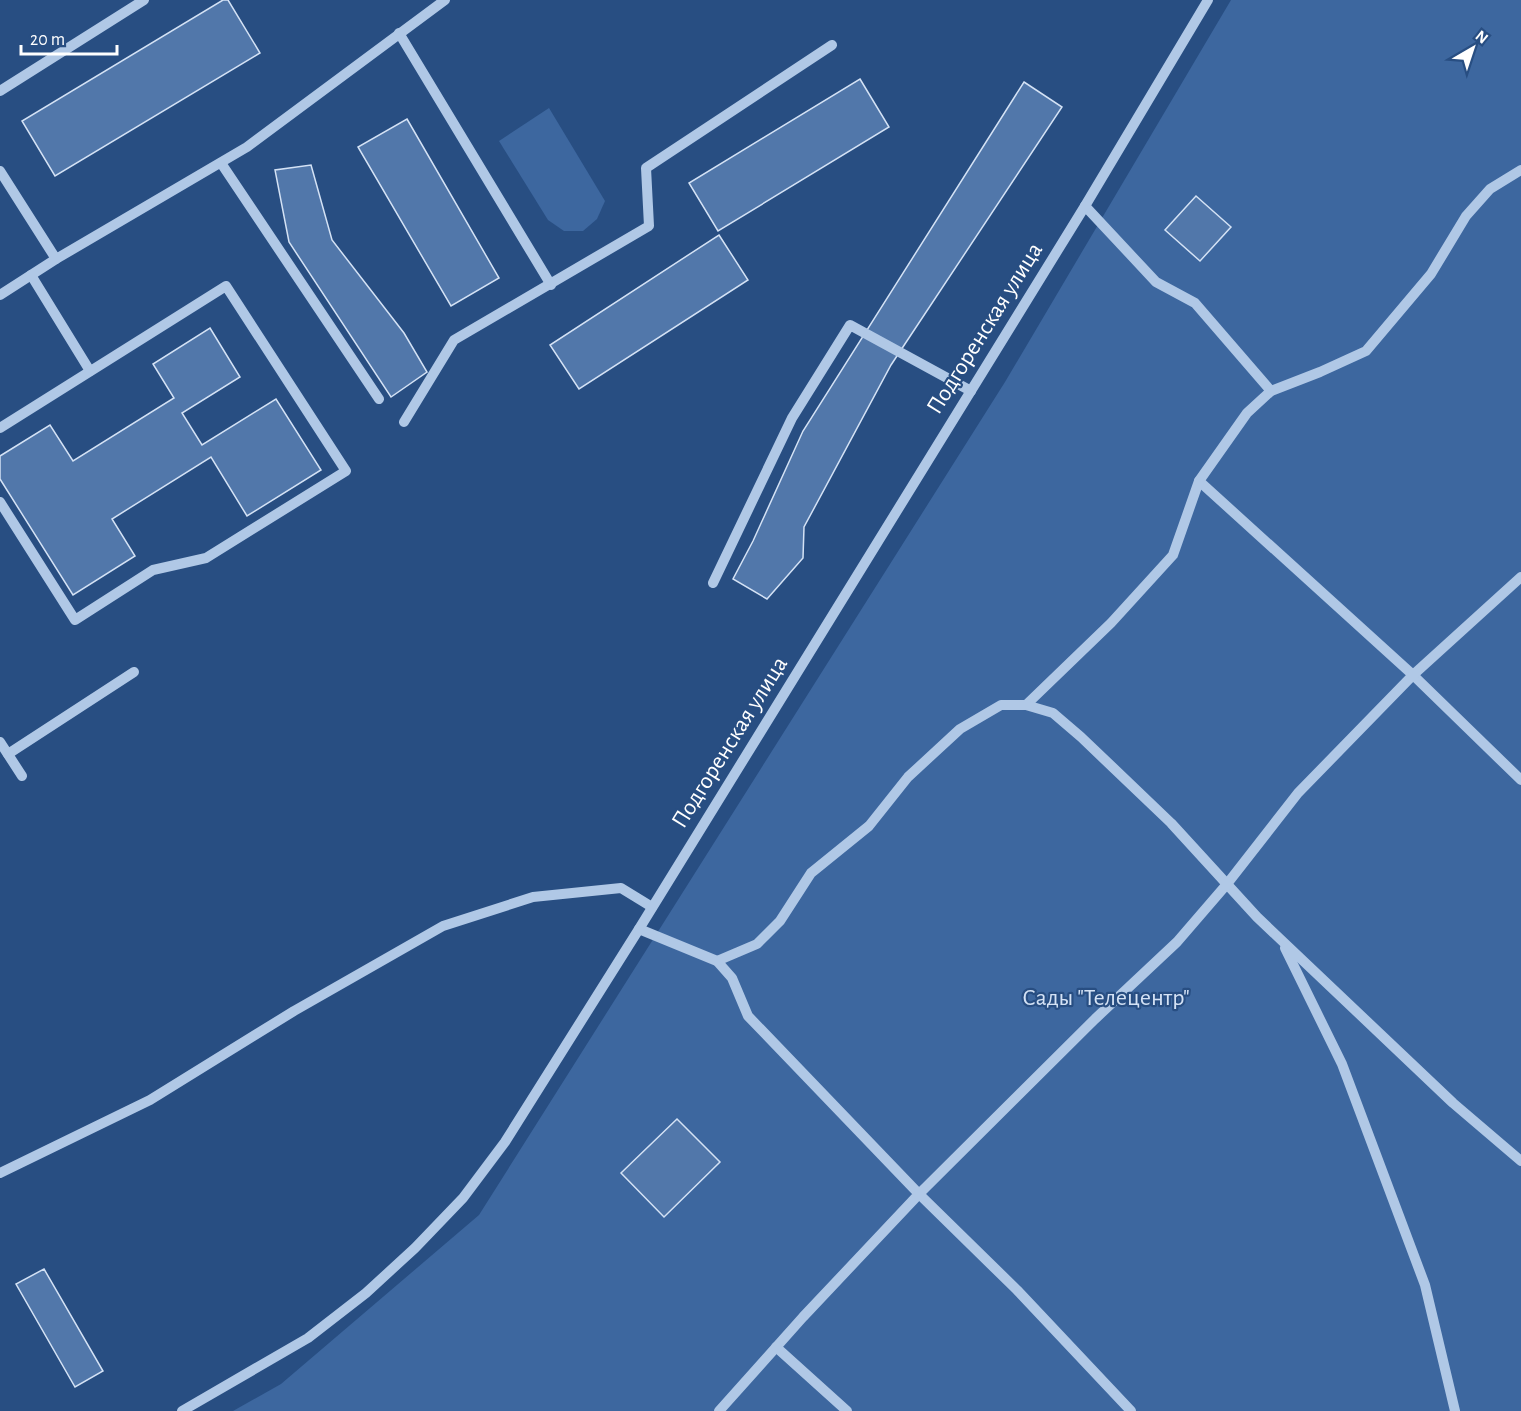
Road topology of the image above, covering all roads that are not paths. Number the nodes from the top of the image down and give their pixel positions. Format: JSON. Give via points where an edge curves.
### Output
{"nodes":[{"id":1,"x":144,"y":0,"type":"edge"},
{"id":2,"x":445,"y":0,"type":"edge"},
{"id":3,"x":1208,"y":0,"type":"edge"},
{"id":4,"x":399,"y":33,"type":"junction"},
{"id":5,"x":832,"y":45,"type":"dead end"},
{"id":6,"x":0,"y":90,"type":"edge"},
{"id":7,"x":221,"y":163,"type":"junction"},
{"id":8,"x":1521,"y":170,"type":"edge"},
{"id":9,"x":0,"y":171,"type":"edge"},
{"id":10,"x":1084,"y":206,"type":"junction"},
{"id":11,"x":56,"y":259,"type":"junction"},
{"id":12,"x":31,"y":275,"type":"junction"},
{"id":13,"x":551,"y":285,"type":"junction"},
{"id":14,"x":0,"y":295,"type":"edge"},
{"id":15,"x":90,"y":371,"type":"junction"},
{"id":16,"x":971,"y":391,"type":"junction"},
{"id":17,"x":1271,"y":391,"type":"junction"},
{"id":18,"x":379,"y":399,"type":"dead end"},
{"id":19,"x":404,"y":422,"type":"dead end"},
{"id":20,"x":0,"y":428,"type":"edge"},
{"id":21,"x":1199,"y":481,"type":"junction"},
{"id":22,"x":0,"y":502,"type":"edge"},
{"id":23,"x":1521,"y":577,"type":"edge"},
{"id":24,"x":713,"y":583,"type":"dead end"},
{"id":25,"x":134,"y":672,"type":"dead end"},
{"id":26,"x":1413,"y":675,"type":"junction"},
{"id":27,"x":1026,"y":705,"type":"junction"},
{"id":28,"x":0,"y":742,"type":"edge"},
{"id":29,"x":8,"y":754,"type":"junction"},
{"id":30,"x":22,"y":776,"type":"dead end"},
{"id":31,"x":1521,"y":780,"type":"edge"},
{"id":32,"x":1227,"y":884,"type":"junction"},
{"id":33,"x":652,"y":907,"type":"junction"},
{"id":34,"x":639,"y":929,"type":"junction"},
{"id":35,"x":1282,"y":940,"type":"junction"},
{"id":36,"x":717,"y":961,"type":"junction"},
{"id":37,"x":1521,"y":1161,"type":"edge"},
{"id":38,"x":0,"y":1173,"type":"edge"},
{"id":39,"x":919,"y":1194,"type":"junction"},
{"id":40,"x":776,"y":1347,"type":"junction"},
{"id":41,"x":182,"y":1411,"type":"edge"},
{"id":42,"x":719,"y":1411,"type":"edge"},
{"id":43,"x":847,"y":1411,"type":"edge"},
{"id":44,"x":1131,"y":1411,"type":"edge"},
{"id":45,"x":1455,"y":1411,"type":"edge"}],
"edges":[{"from":1,"to":6,"type":"street"},
{"from":2,"to":4,"type":"street"},
{"from":3,"to":10,"type":"street","name":"Подгоренская улица"},
{"from":4,"to":7,"type":"street"},
{"from":4,"to":13,"type":"street"},
{"from":5,"to":13,"type":"street","via":[[646,168],[649,226]]},
{"from":7,"to":11,"type":"street"},
{"from":7,"to":18,"type":"street"},
{"from":8,"to":17,"type":"street","via":[[1490,189],[1466,216],[1431,274],[1366,351]]},
{"from":9,"to":11,"type":"street"},
{"from":10,"to":16,"type":"street","name":"Подгоренская улица"},
{"from":10,"to":17,"type":"street","via":[[1156,282],[1195,303]]},
{"from":11,"to":12,"type":"street"},
{"from":12,"to":14,"type":"street"},
{"from":12,"to":15,"type":"street"},
{"from":13,"to":19,"type":"street","via":[[454,340]]},
{"from":15,"to":20,"type":"street"},
{"from":15,"to":22,"type":"street","via":[[226,286],[346,471],[206,558],[153,570],[75,620]]},
{"from":16,"to":24,"type":"street","via":[[850,325],[792,418]]},
{"from":16,"to":33,"type":"street","name":"Подгоренская улица"},
{"from":17,"to":21,"type":"street","via":[[1247,413]]},
{"from":21,"to":26,"type":"street"},
{"from":21,"to":27,"type":"street","via":[[1173,555],[1111,623]]},
{"from":23,"to":26,"type":"street"},
{"from":25,"to":29,"type":"street"},
{"from":26,"to":31,"type":"street"},
{"from":26,"to":32,"type":"street","via":[[1298,794]]},
{"from":27,"to":32,"type":"street","via":[[1053,713],[1082,737]]},
{"from":27,"to":36,"type":"street","via":[[1001,705],[960,729],[908,777],[869,826],[811,873],[780,921],[758,944]]},
{"from":28,"to":29,"type":"street"},
{"from":29,"to":30,"type":"street"},
{"from":32,"to":35,"type":"street"},
{"from":32,"to":39,"type":"street","via":[[1177,942]]},
{"from":33,"to":34,"type":"street","name":"Подгоренская улица"},
{"from":33,"to":38,"type":"street","via":[[621,888],[555,894],[533,897],[443,926],[150,1100]]},
{"from":34,"to":36,"type":"street"},
{"from":34,"to":41,"type":"street","name":"Подгоренская улица","via":[[506,1142],[463,1198],[366,1293],[309,1338]]},
{"from":35,"to":37,"type":"street","via":[[1453,1103]]},
{"from":35,"to":45,"type":"street","via":[[1342,1064],[1425,1285]]},
{"from":36,"to":39,"type":"street","via":[[732,978],[748,1016]]},
{"from":39,"to":40,"type":"street"},
{"from":39,"to":44,"type":"street","via":[[1017,1290]]},
{"from":40,"to":42,"type":"street"},
{"from":40,"to":43,"type":"street"}]}
